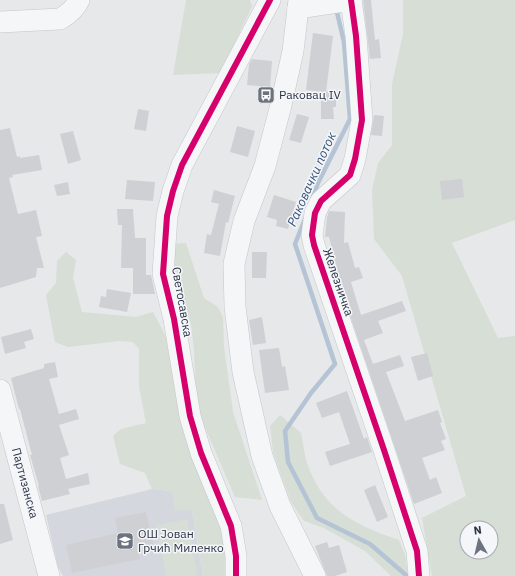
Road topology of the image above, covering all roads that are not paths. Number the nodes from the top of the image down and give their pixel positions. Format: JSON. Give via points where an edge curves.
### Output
{"nodes":[{"id":1,"x":79,"y":0,"type":"edge"},
{"id":2,"x":270,"y":0,"type":"edge"},
{"id":3,"x":351,"y":0,"type":"edge"},
{"id":4,"x":298,"y":4,"type":"edge"},
{"id":5,"x":0,"y":22,"type":"edge"},
{"id":6,"x":0,"y":390,"type":"edge"},
{"id":7,"x":419,"y":575,"type":"edge"},
{"id":8,"x":49,"y":576,"type":"edge"},
{"id":9,"x":236,"y":576,"type":"edge"},
{"id":10,"x":315,"y":576,"type":"edge"}],
"edges":[{"from":1,"to":5,"type":"street","via":[[68,15],[60,19]]},
{"from":2,"to":9,"type":"street","name":"Светосавска","via":[[182,165],[167,216],[164,246],[163,274],[174,319],[190,416],[201,453],[231,526]]},
{"from":3,"to":4,"type":"street"},
{"from":3,"to":7,"type":"street","name":"Железничка","via":[[362,120],[356,159],[350,175],[321,201],[315,212],[312,234],[414,544]]},
{"from":4,"to":10,"type":"street","via":[[293,50],[281,106],[265,166],[244,221],[234,264],[235,307],[243,372],[262,456],[280,506]]},
{"from":6,"to":8,"type":"street","name":"Партизанска"}]}
